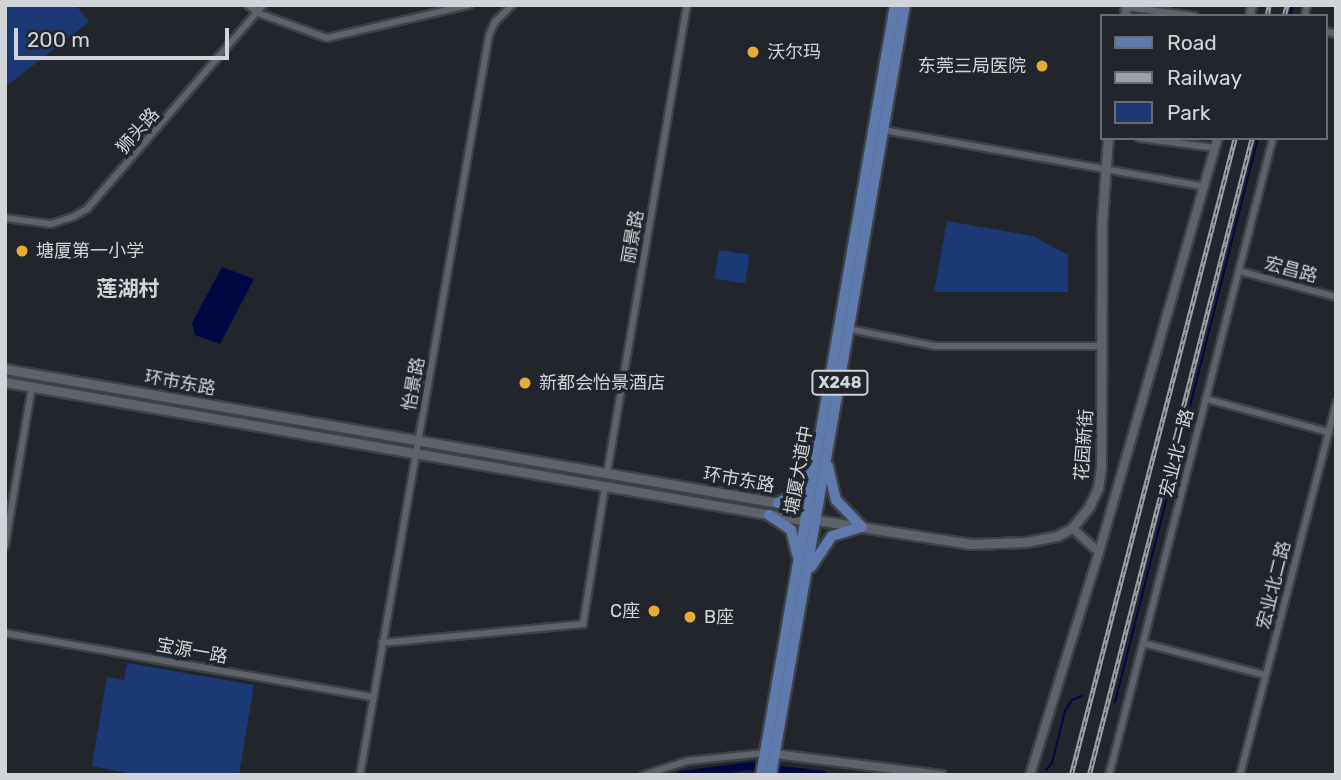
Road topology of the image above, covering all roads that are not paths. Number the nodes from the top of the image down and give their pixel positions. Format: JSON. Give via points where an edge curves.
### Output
{"nodes":[{"id":1,"x":248,"y":5,"type":"edge"},
{"id":2,"x":263,"y":5,"type":"edge"},
{"id":3,"x":469,"y":5,"type":"edge"},
{"id":4,"x":687,"y":5,"type":"edge"},
{"id":5,"x":895,"y":5,"type":"edge"},
{"id":6,"x":905,"y":5,"type":"edge"},
{"id":7,"x":507,"y":6,"type":"edge"},
{"id":8,"x":1126,"y":9,"type":"edge"},
{"id":9,"x":258,"y":13,"type":"junction"},
{"id":10,"x":1175,"y":14,"type":"edge"},
{"id":11,"x":883,"y":130,"type":"junction"},
{"id":12,"x":1108,"y":140,"type":"edge"},
{"id":13,"x":1154,"y":140,"type":"edge"},
{"id":14,"x":1217,"y":140,"type":"edge"},
{"id":15,"x":1272,"y":140,"type":"edge"},
{"id":16,"x":1215,"y":148,"type":"junction"},
{"id":17,"x":1104,"y":169,"type":"junction"},
{"id":18,"x":1205,"y":187,"type":"junction"},
{"id":19,"x":5,"y":218,"type":"edge"},
{"id":20,"x":1239,"y":271,"type":"junction"},
{"id":21,"x":1336,"y":297,"type":"edge"},
{"id":22,"x":849,"y":329,"type":"junction"},
{"id":23,"x":1102,"y":346,"type":"junction"},
{"id":24,"x":5,"y":369,"type":"edge"},
{"id":25,"x":5,"y":382,"type":"edge"},
{"id":26,"x":32,"y":386,"type":"junction"},
{"id":27,"x":1206,"y":399,"type":"junction"},
{"id":28,"x":1336,"y":403,"type":"edge"},
{"id":29,"x":1328,"y":432,"type":"junction"},
{"id":30,"x":419,"y":440,"type":"junction"},
{"id":31,"x":417,"y":453,"type":"junction"},
{"id":32,"x":822,"y":458,"type":"junction"},
{"id":33,"x":607,"y":473,"type":"junction"},
{"id":34,"x":605,"y":486,"type":"junction"},
{"id":35,"x":778,"y":503,"type":"junction"},
{"id":36,"x":809,"y":508,"type":"junction"},
{"id":37,"x":769,"y":515,"type":"junction"},
{"id":38,"x":811,"y":520,"type":"junction"},
{"id":39,"x":862,"y":527,"type":"junction"},
{"id":40,"x":1072,"y":528,"type":"junction"},
{"id":41,"x":5,"y":546,"type":"edge"},
{"id":42,"x":1099,"y":552,"type":"junction"},
{"id":43,"x":802,"y":573,"type":"junction"},
{"id":44,"x":5,"y":633,"type":"edge"},
{"id":45,"x":382,"y":643,"type":"junction"},
{"id":46,"x":1143,"y":643,"type":"junction"},
{"id":47,"x":1265,"y":675,"type":"junction"},
{"id":48,"x":373,"y":697,"type":"junction"},
{"id":49,"x":769,"y":757,"type":"junction"},
{"id":50,"x":360,"y":775,"type":"edge"},
{"id":51,"x":644,"y":775,"type":"edge"},
{"id":52,"x":761,"y":775,"type":"edge"},
{"id":53,"x":771,"y":775,"type":"edge"},
{"id":54,"x":942,"y":775,"type":"edge"},
{"id":55,"x":1030,"y":775,"type":"edge"},
{"id":56,"x":1109,"y":775,"type":"edge"},
{"id":57,"x":1240,"y":775,"type":"edge"}],
"edges":[{"from":1,"to":9,"type":"street"},
{"from":2,"to":9,"type":"street","name":"狮头路"},
{"from":3,"to":9,"type":"street","via":[[327,38]]},
{"from":4,"to":33,"type":"street","name":"丽景路"},
{"from":5,"to":32,"type":"main road","name":"塘厦大道中","number":"X248"},
{"from":6,"to":11,"type":"main road","name":"塘厦大道中","number":"X248"},
{"from":7,"to":30,"type":"street","name":"怡景路","via":[[489,35]]},
{"from":8,"to":10,"type":"street"},
{"from":9,"to":19,"type":"street","name":"狮头路","via":[[87,209],[51,224]]},
{"from":11,"to":17,"type":"street"},
{"from":11,"to":22,"type":"main road","name":"塘厦大道中","number":"X248"},
{"from":12,"to":17,"type":"main road","name":"花园新街"},
{"from":13,"to":16,"type":"street"},
{"from":14,"to":16,"type":"street"},
{"from":15,"to":20,"type":"street","name":"宏业北一路"},
{"from":16,"to":18,"type":"street"},
{"from":17,"to":18,"type":"street"},
{"from":17,"to":23,"type":"main road","name":"花园新街"},
{"from":18,"to":42,"type":"street"},
{"from":20,"to":21,"type":"street","name":"宏昌路"},
{"from":20,"to":27,"type":"street","name":"宏业北一路"},
{"from":22,"to":23,"type":"street","via":[[936,345]]},
{"from":22,"to":32,"type":"main road","name":"塘厦大道中","number":"X248"},
{"from":23,"to":40,"type":"main road","name":"花园新街","via":[[1098,488],[1090,507]]},
{"from":24,"to":30,"type":"main road","name":"环市东路"},
{"from":25,"to":26,"type":"main road","name":"环市东路"},
{"from":26,"to":31,"type":"main road","name":"环市东路"},
{"from":26,"to":41,"type":"street"},
{"from":27,"to":29,"type":"street"},
{"from":27,"to":46,"type":"street","name":"宏业北一路"},
{"from":28,"to":29,"type":"street","name":"宏业北二路"},
{"from":29,"to":47,"type":"street","name":"宏业北二路"},
{"from":30,"to":31,"type":"street","name":"怡景路"},
{"from":30,"to":33,"type":"main road","name":"环市东路"},
{"from":31,"to":34,"type":"main road","name":"环市东路"},
{"from":31,"to":45,"type":"street","name":"怡景路"},
{"from":32,"to":35,"type":"main road","via":[[804,488]]},
{"from":32,"to":36,"type":"main road","name":"塘厦大道中","number":"X248"},
{"from":32,"to":38,"type":"main road","name":"塘厦大道中","number":"X248"},
{"from":32,"to":39,"type":"main road","via":[[836,500]]},
{"from":33,"to":35,"type":"main road","name":"环市东路"},
{"from":34,"to":37,"type":"main road","name":"环市东路"},
{"from":34,"to":45,"type":"street","via":[[583,624]]},
{"from":35,"to":36,"type":"main road","name":"环市东路"},
{"from":36,"to":38,"type":"main road","name":"塘厦大道中","number":"X248"},
{"from":37,"to":38,"type":"main road","name":"环市东路"},
{"from":37,"to":43,"type":"main road","via":[[794,534]]},
{"from":38,"to":39,"type":"main road"},
{"from":38,"to":43,"type":"main road","name":"塘厦大道中","number":"X248"},
{"from":39,"to":40,"type":"main road","via":[[971,544],[1026,542]]},
{"from":39,"to":43,"type":"main road","via":[[828,539]]},
{"from":40,"to":42,"type":"street"},
{"from":42,"to":55,"type":"street"},
{"from":43,"to":49,"type":"main road","name":"塘厦大道中","number":"X248"},
{"from":44,"to":48,"type":"street","name":"宝源一路"},
{"from":45,"to":48,"type":"street","name":"怡景路"},
{"from":46,"to":47,"type":"street"},
{"from":46,"to":56,"type":"street","name":"宏业北一路"},
{"from":47,"to":57,"type":"street","name":"宏业北二路"},
{"from":48,"to":50,"type":"street","name":"怡景路"},
{"from":49,"to":51,"type":"street","via":[[687,761]]},
{"from":49,"to":52,"type":"main road","name":"塘厦大道中","number":"X248"},
{"from":49,"to":53,"type":"main road","name":"塘厦大道中","number":"X248"},
{"from":49,"to":54,"type":"street"}]}
